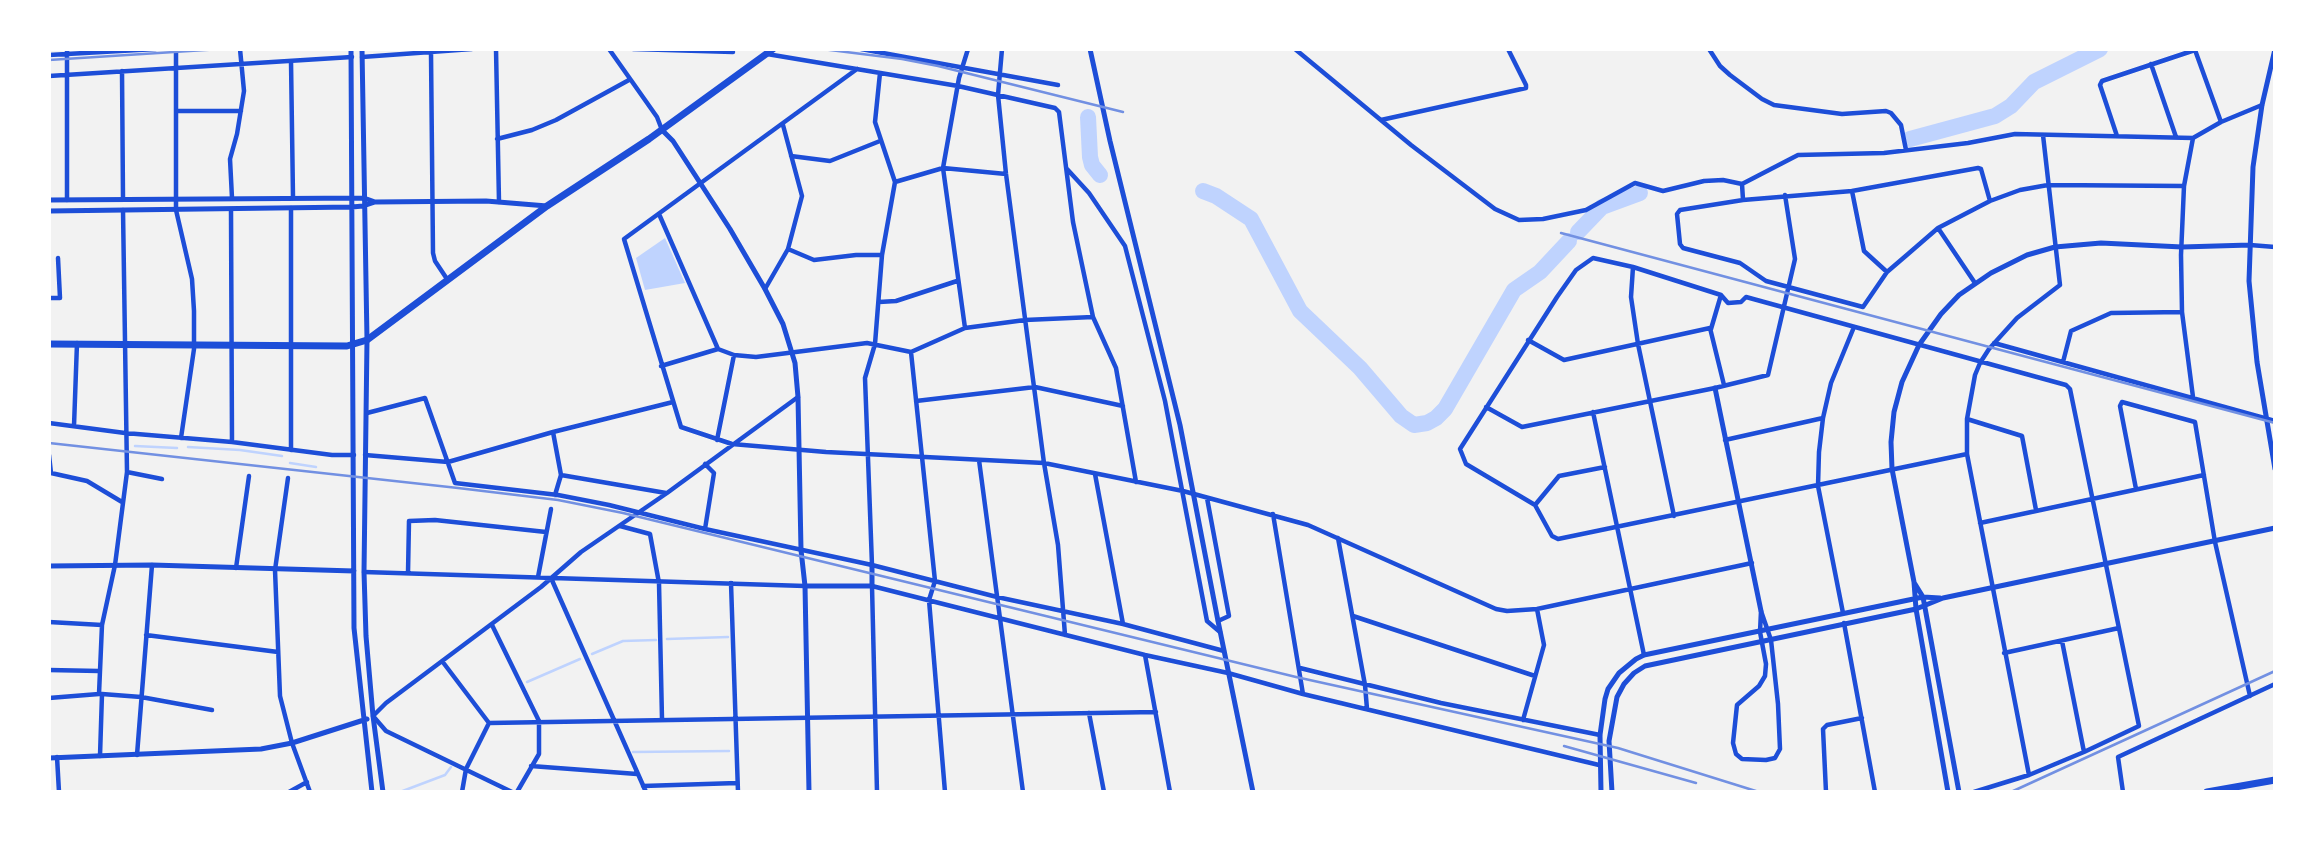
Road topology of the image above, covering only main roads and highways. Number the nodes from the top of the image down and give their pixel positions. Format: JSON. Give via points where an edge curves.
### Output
{"nodes":[{"id":1,"x":773,"y":49,"type":"edge"},
{"id":2,"x":49,"y":344,"type":"edge"},
{"id":3,"x":2275,"y":780,"type":"edge"},
{"id":4,"x":2207,"y":792,"type":"edge"}],
"edges":[{"from":1,"to":2,"type":"highway","via":[[547,206],[367,340],[291,346]]},
{"from":3,"to":4,"type":"highway"}]}
